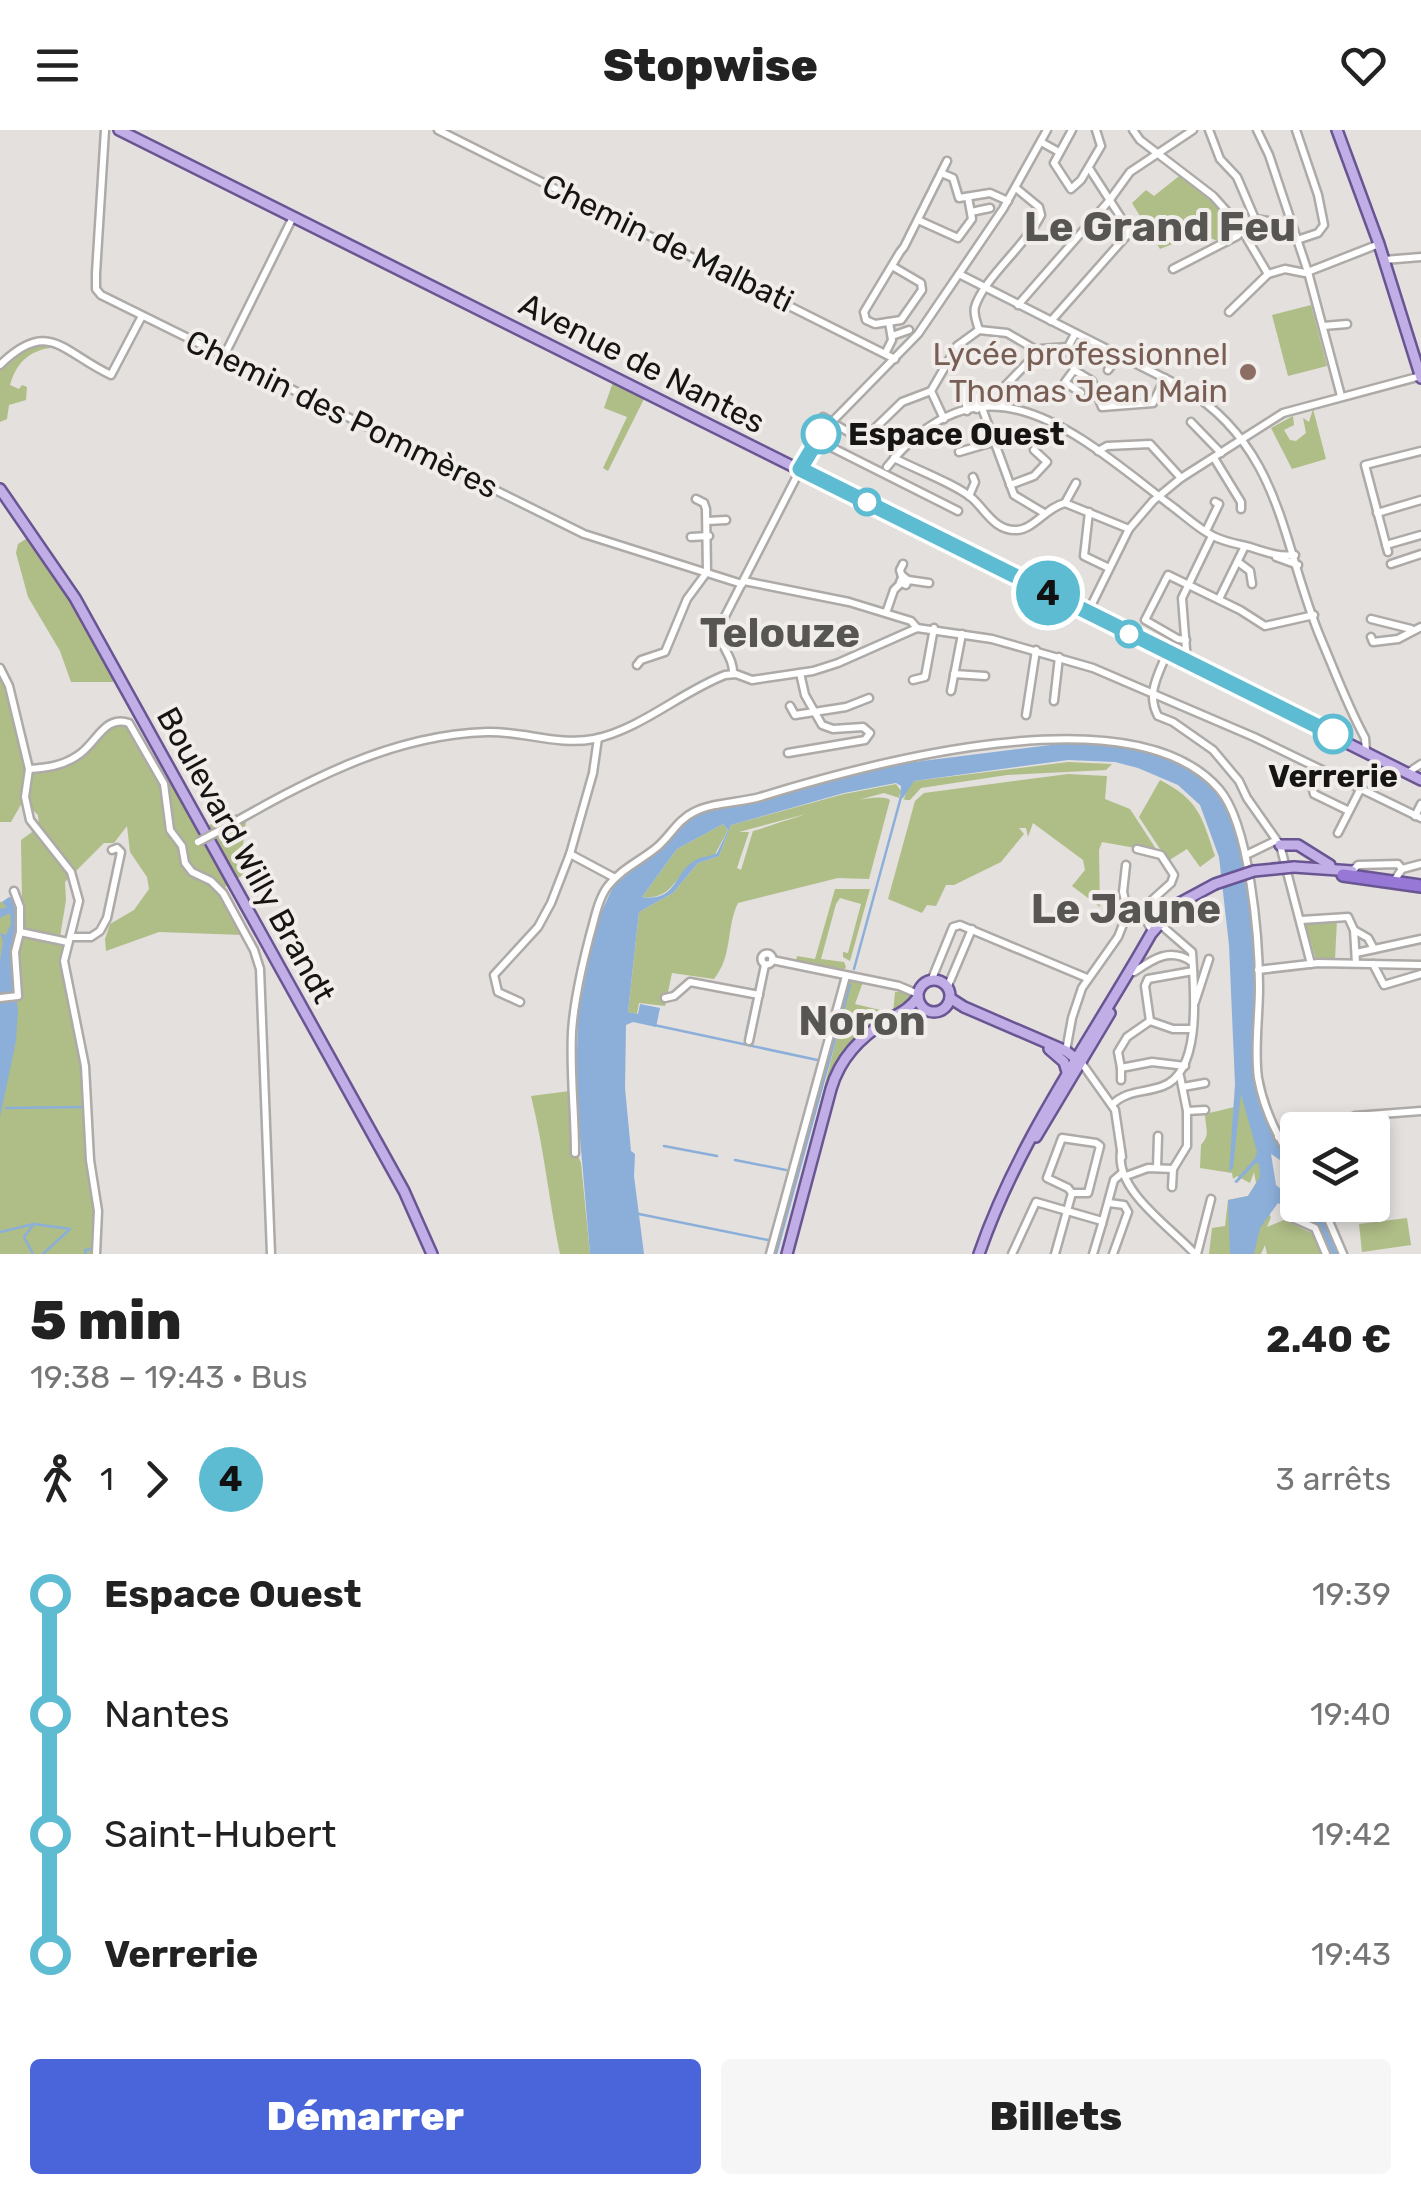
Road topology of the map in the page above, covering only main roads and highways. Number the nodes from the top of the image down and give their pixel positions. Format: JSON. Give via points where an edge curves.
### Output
{"nodes":[{"id":1,"x":120,"y":130,"type":"edge"},
{"id":2,"x":1336,"y":130,"type":"edge"},
{"id":3,"x":1421,"y":377,"type":"edge"},
{"id":4,"x":0,"y":489,"type":"edge"},
{"id":5,"x":1417,"y":772,"type":"edge"},
{"id":6,"x":1277,"y":843,"type":"road end"},
{"id":7,"x":1347,"y":872,"type":"junction"},
{"id":8,"x":1401,"y":875,"type":"joint"},
{"id":9,"x":1421,"y":883,"type":"edge"},
{"id":10,"x":1216,"y":886,"type":"junction"},
{"id":11,"x":922,"y":990,"type":"junction"},
{"id":12,"x":948,"y":997,"type":"junction"},
{"id":13,"x":925,"y":1010,"type":"junction"},
{"id":14,"x":876,"y":1029,"type":"junction"},
{"id":15,"x":1086,"y":1041,"type":"junction"},
{"id":16,"x":1067,"y":1045,"type":"junction"},
{"id":17,"x":1049,"y":1049,"type":"junction"},
{"id":18,"x":1079,"y":1064,"type":"junction"},
{"id":19,"x":1070,"y":1075,"type":"junction"},
{"id":20,"x":432,"y":1254,"type":"edge"},
{"id":21,"x":787,"y":1254,"type":"edge"},
{"id":22,"x":982,"y":1254,"type":"edge"}],
"edges":[{"from":1,"to":5,"type":"main road","name":"Avenue de Nantes"},
{"from":2,"to":3,"type":"main road"},
{"from":4,"to":20,"type":"main road","name":"Boulevard Willy Brandt","via":[[75,598],[404,1191]]},
{"from":6,"to":7,"type":"main road","via":[[1298,844]]},
{"from":7,"to":8,"type":"main road"},
{"from":7,"to":9,"type":"highway"},
{"from":7,"to":10,"type":"main road","bridge":true,"via":[[1294,869]]},
{"from":8,"to":9,"type":"highway"},
{"from":10,"to":15,"type":"main road","via":[[1176,905],[1152,932]]},
{"from":10,"to":18,"type":"main road","via":[[1162,926]]},
{"from":11,"to":12,"type":"main road","via":[[940,982]]},
{"from":11,"to":13,"type":"main road"},
{"from":11,"to":14,"type":"main road","via":[[906,1011]]},
{"from":12,"to":13,"type":"main road","via":[[936,1012]]},
{"from":12,"to":16,"type":"main road"},
{"from":12,"to":17,"type":"main road"},
{"from":13,"to":14,"type":"main road"},
{"from":14,"to":21,"type":"main road","via":[[852,1048],[833,1082]]},
{"from":15,"to":16,"type":"main road"},
{"from":15,"to":18,"type":"main road"},
{"from":16,"to":18,"type":"main road"},
{"from":17,"to":18,"type":"main road"},
{"from":17,"to":19,"type":"main road"},
{"from":18,"to":19,"type":"main road"},
{"from":19,"to":22,"type":"main road","via":[[1010,1174]]}]}
